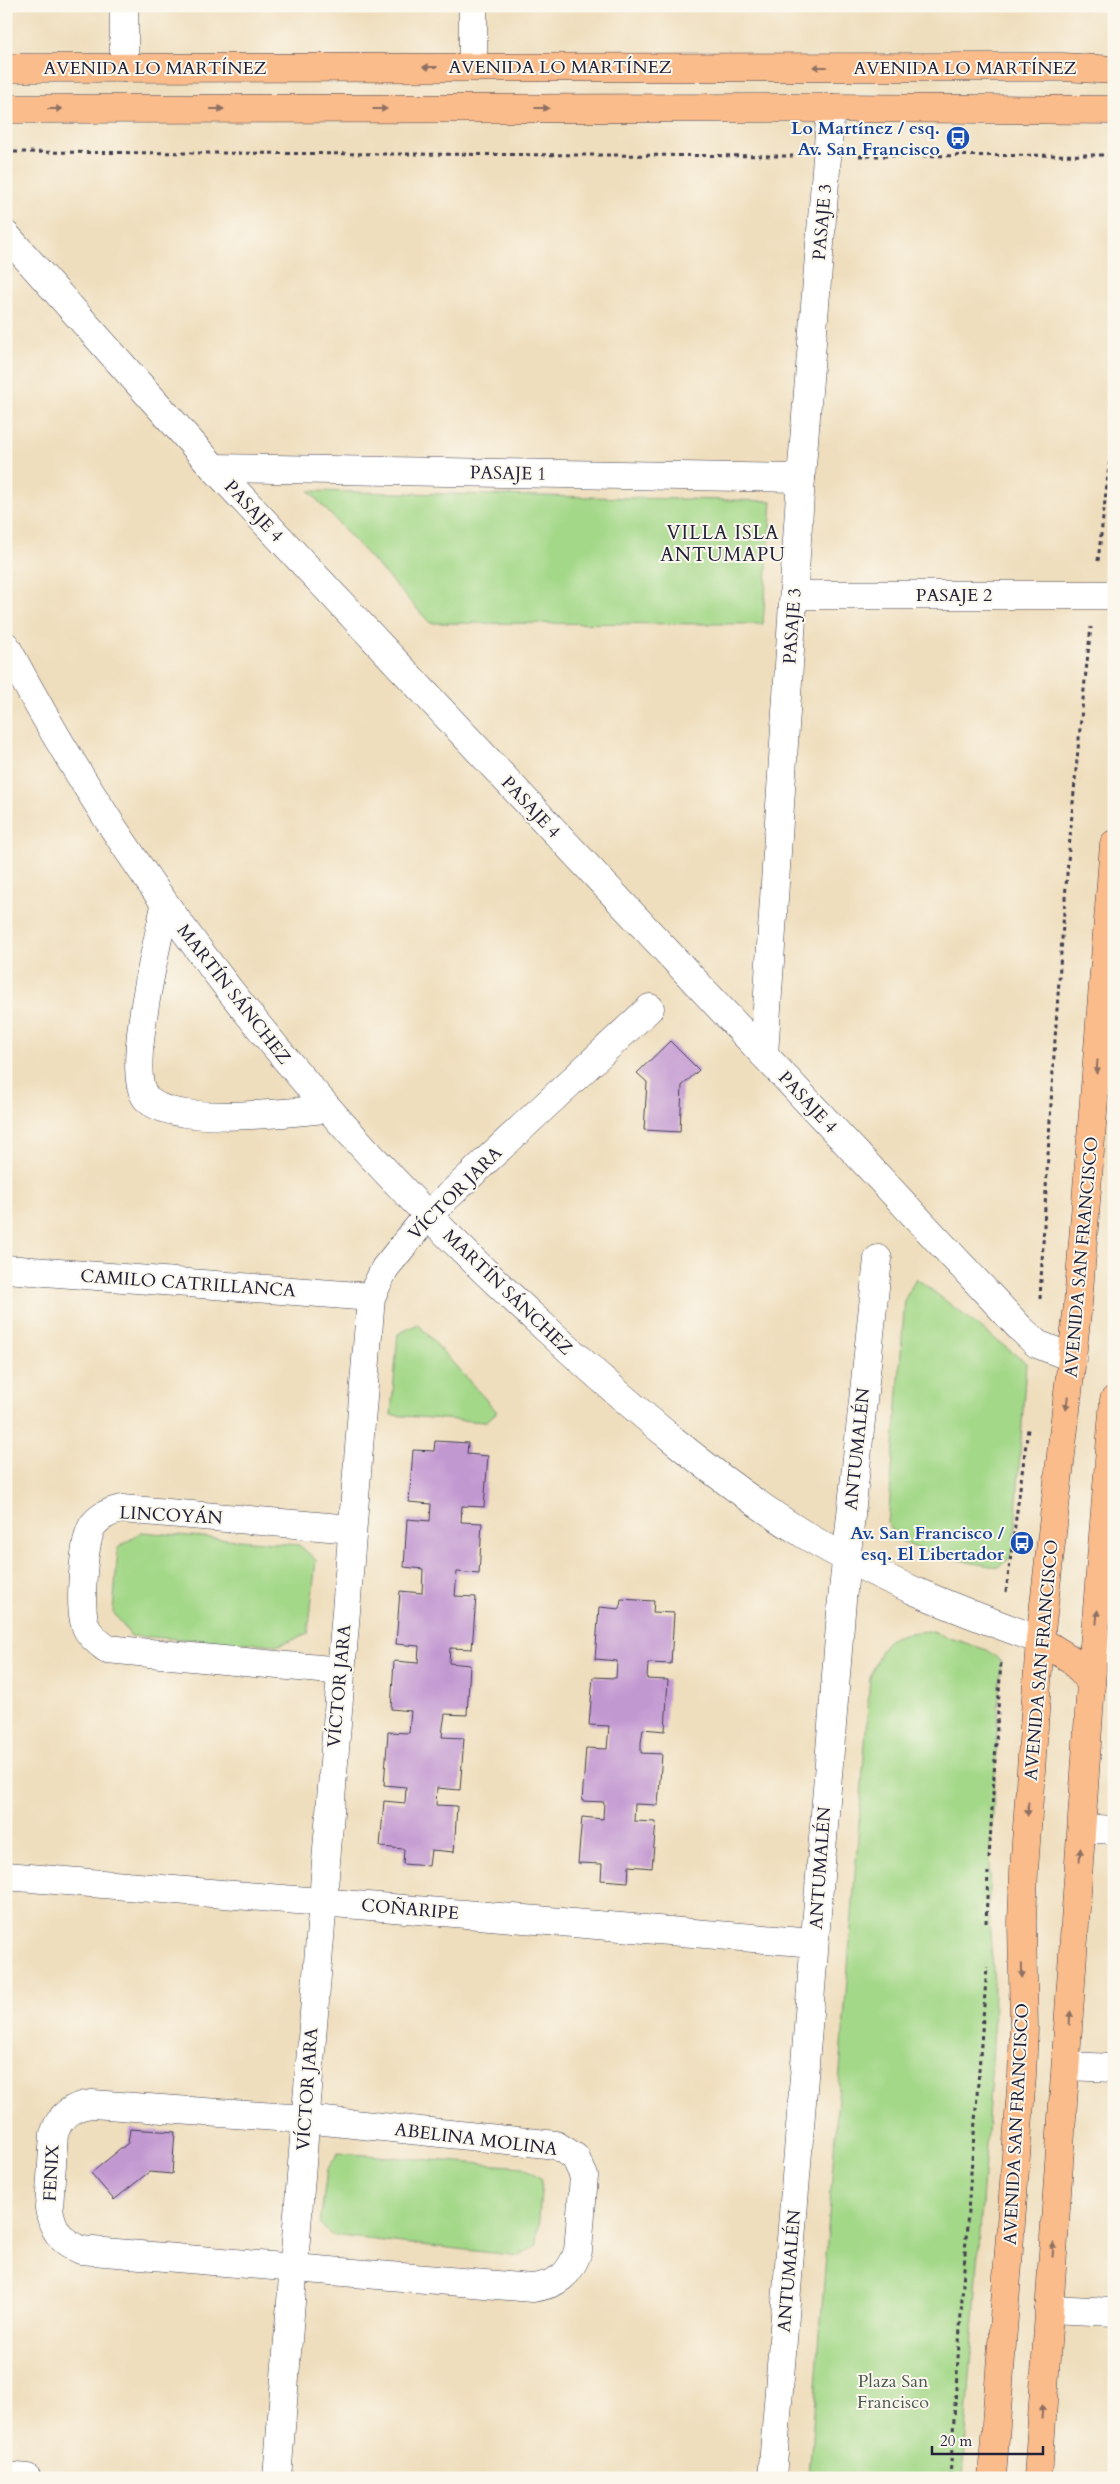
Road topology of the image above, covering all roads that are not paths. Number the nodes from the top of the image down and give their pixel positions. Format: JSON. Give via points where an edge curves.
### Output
{"nodes":[{"id":1,"x":124,"y":6,"type":"edge"},
{"id":2,"x":473,"y":6,"type":"edge"},
{"id":3,"x":473,"y":66,"type":"junction"},
{"id":4,"x":6,"y":68,"type":"edge"},
{"id":5,"x":124,"y":68,"type":"junction"},
{"id":6,"x":1114,"y":70,"type":"edge"},
{"id":7,"x":831,"y":108,"type":"junction"},
{"id":8,"x":6,"y":109,"type":"edge"},
{"id":9,"x":1114,"y":110,"type":"edge"},
{"id":10,"x":6,"y":235,"type":"edge"},
{"id":11,"x":214,"y":468,"type":"junction"},
{"id":12,"x":801,"y":478,"type":"junction"},
{"id":13,"x":794,"y":594,"type":"junction"},
{"id":14,"x":1104,"y":595,"type":"edge"},
{"id":15,"x":8,"y":654,"type":"edge"},
{"id":16,"x":1114,"y":844,"type":"edge"},
{"id":17,"x":166,"y":906,"type":"junction"},
{"id":18,"x":650,"y":1008,"type":"dead end"},
{"id":19,"x":764,"y":1054,"type":"junction"},
{"id":20,"x":326,"y":1109,"type":"junction"},
{"id":21,"x":428,"y":1215,"type":"junction"},
{"id":22,"x":878,"y":1259,"type":"dead end"},
{"id":23,"x":6,"y":1270,"type":"edge"},
{"id":24,"x":371,"y":1297,"type":"junction"},
{"id":25,"x":1073,"y":1358,"type":"junction"},
{"id":26,"x":1114,"y":1400,"type":"edge"},
{"id":27,"x":352,"y":1529,"type":"junction"},
{"id":28,"x":845,"y":1557,"type":"junction"},
{"id":29,"x":1040,"y":1640,"type":"junction"},
{"id":30,"x":1104,"y":1648,"type":"edge"},
{"id":31,"x":340,"y":1671,"type":"junction"},
{"id":32,"x":1091,"y":1683,"type":"junction"},
{"id":33,"x":1082,"y":1828,"type":"junction"},
{"id":34,"x":1114,"y":1830,"type":"edge"},
{"id":35,"x":6,"y":1876,"type":"edge"},
{"id":36,"x":322,"y":1902,"type":"junction"},
{"id":37,"x":814,"y":1943,"type":"junction"},
{"id":38,"x":1067,"y":2066,"type":"junction"},
{"id":39,"x":1114,"y":2068,"type":"edge"},
{"id":40,"x":305,"y":2119,"type":"junction"},
{"id":41,"x":293,"y":2269,"type":"junction"},
{"id":42,"x":1049,"y":2309,"type":"junction"},
{"id":43,"x":1114,"y":2312,"type":"edge"},
{"id":44,"x":6,"y":2476,"type":"edge"},
{"id":45,"x":27,"y":2478,"type":"edge"},
{"id":46,"x":277,"y":2478,"type":"edge"},
{"id":47,"x":772,"y":2478,"type":"edge"},
{"id":48,"x":992,"y":2478,"type":"edge"},
{"id":49,"x":1038,"y":2478,"type":"edge"}],
"edges":[{"from":1,"to":5,"type":"street"},
{"from":2,"to":3,"type":"street"},
{"from":3,"to":5,"type":"main road","name":"AVENIDA LO MARTÍNEZ","one_way":true},
{"from":6,"to":3,"type":"main road","name":"AVENIDA LO MARTÍNEZ","one_way":true,"via":[[1064,67]]},
{"from":4,"to":5,"type":"main road","name":"AVENIDA LO MARTÍNEZ"},
{"from":8,"to":7,"type":"main road","one_way":true},
{"from":7,"to":9,"type":"main road"},
{"from":7,"to":12,"type":"street","name":"PASAJE 3"},
{"from":10,"to":11,"type":"street","name":"PASAJE 4"},
{"from":11,"to":12,"type":"street","name":"PASAJE 1"},
{"from":11,"to":19,"type":"street","name":"PASAJE 4"},
{"from":12,"to":13,"type":"street","name":"PASAJE 3"},
{"from":13,"to":14,"type":"street","name":"PASAJE 2"},
{"from":13,"to":19,"type":"street","name":"PASAJE 3"},
{"from":15,"to":17,"type":"street","name":"MARTÍN SÁNCHEZ","via":[[111,824]]},
{"from":16,"to":25,"type":"main road","name":"AVENIDA SAN FRANCISCO","one_way":true},
{"from":17,"to":20,"type":"street","name":"MARTÍN SÁNCHEZ","via":[[260,1031]]},
{"from":17,"to":20,"type":"street","via":[[143,1017],[139,1073],[146,1098],[166,1110],[210,1115],[280,1114]]},
{"from":18,"to":21,"type":"street","name":"VÍCTOR JARA"},
{"from":19,"to":25,"type":"street","name":"PASAJE 4","via":[[1020,1328],[1037,1344]]},
{"from":20,"to":21,"type":"street","name":"MARTÍN SÁNCHEZ"},
{"from":21,"to":24,"type":"street","name":"VÍCTOR JARA","via":[[385,1268]]},
{"from":21,"to":28,"type":"street","name":"MARTÍN SÁNCHEZ","via":[[505,1292],[635,1407],[774,1516]]},
{"from":22,"to":28,"type":"street","name":"ANTUMALÉN"},
{"from":23,"to":24,"type":"street","name":"CAMILO CATRILLANCA"},
{"from":24,"to":27,"type":"street","name":"VÍCTOR JARA"},
{"from":25,"to":29,"type":"main road","name":"AVENIDA SAN FRANCISCO","one_way":true},
{"from":30,"to":26,"type":"main road","one_way":true},
{"from":27,"to":31,"type":"street","name":"VÍCTOR JARA"},
{"from":27,"to":31,"type":"street","name":"LINCOYÁN","via":[[122,1509],[98,1519],[86,1547],[82,1613],[91,1636],[108,1649]]},
{"from":28,"to":29,"type":"street","name":"MARTÍN SÁNCHEZ","via":[[906,1586]]},
{"from":28,"to":37,"type":"street","name":"ANTUMALÉN"},
{"from":29,"to":32,"type":"main road","via":[[1072,1660]]},
{"from":29,"to":48,"type":"main road","name":"AVENIDA SAN FRANCISCO","one_way":true,"via":[[1024,1871],[1022,2075]]},
{"from":30,"to":32,"type":"main road"},
{"from":31,"to":36,"type":"street","name":"VÍCTOR JARA"},
{"from":32,"to":33,"type":"main road"},
{"from":33,"to":34,"type":"street"},
{"from":38,"to":33,"type":"main road","one_way":true},
{"from":35,"to":36,"type":"street","name":"COÑARIPE"},
{"from":36,"to":37,"type":"street","name":"COÑARIPE"},
{"from":36,"to":40,"type":"street","name":"VÍCTOR JARA"},
{"from":37,"to":47,"type":"street","name":"ANTUMALÉN"},
{"from":38,"to":39,"type":"street"},
{"from":42,"to":38,"type":"main road","one_way":true},
{"from":40,"to":41,"type":"street","name":"VÍCTOR JARA"},
{"from":40,"to":41,"type":"street","name":"FENIX","via":[[92,2104],[82,2105],[65,2114],[54,2134],[50,2220],[55,2231],[71,2246],[92,2252]]},
{"from":40,"to":41,"type":"street","name":"ABELINA MOLINA","via":[[556,2145],[575,2157],[582,2171],[584,2186],[578,2251],[574,2262],[560,2280],[547,2286],[532,2288]]},
{"from":41,"to":46,"type":"street","name":"VÍCTOR JARA"},
{"from":42,"to":43,"type":"street"},
{"from":49,"to":42,"type":"main road","one_way":true},
{"from":44,"to":45,"type":"street"}]}
